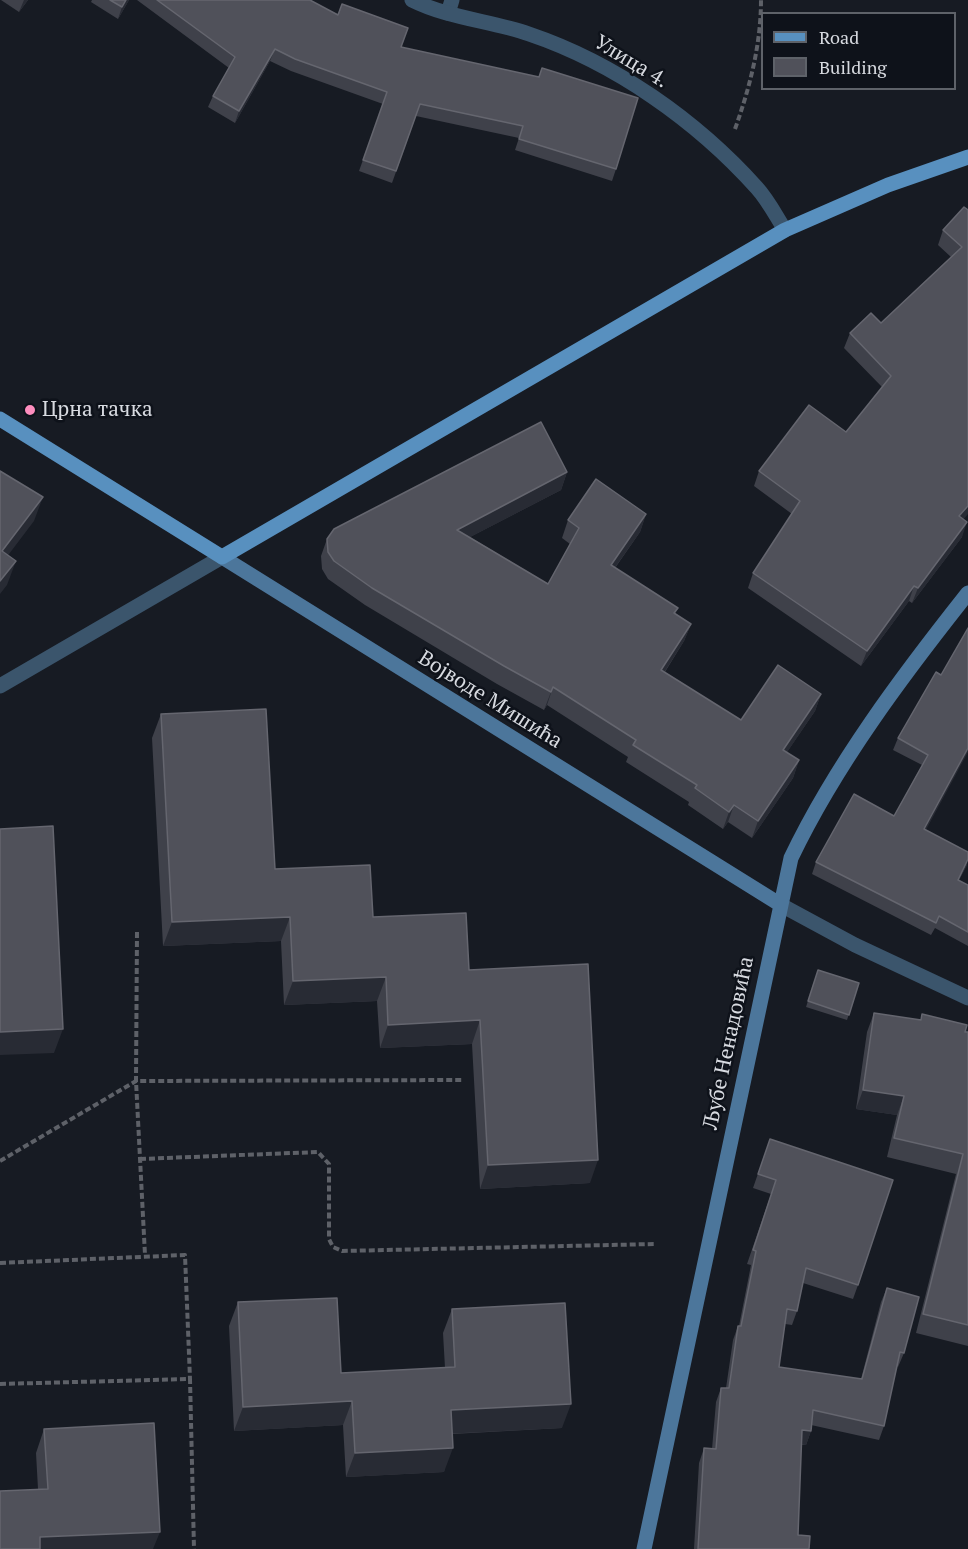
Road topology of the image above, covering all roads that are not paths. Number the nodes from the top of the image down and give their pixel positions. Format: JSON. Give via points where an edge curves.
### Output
{"nodes":[{"id":1,"x":411,"y":0,"type":"edge"},
{"id":2,"x":450,"y":6,"type":"edge"},
{"id":3,"x":968,"y":157,"type":"edge"},
{"id":4,"x":785,"y":230,"type":"junction"},
{"id":5,"x":0,"y":419,"type":"edge"},
{"id":6,"x":222,"y":557,"type":"junction"},
{"id":7,"x":968,"y":593,"type":"edge"},
{"id":8,"x":0,"y":686,"type":"edge"},
{"id":9,"x":781,"y":905,"type":"junction"},
{"id":10,"x":968,"y":998,"type":"edge"},
{"id":11,"x":644,"y":1549,"type":"edge"}],
"edges":[{"from":1,"to":2,"type":"street","name":"Улица 4."},
{"from":2,"to":4,"type":"street","name":"Улица 4.","via":[[588,58],[662,104],[724,154],[759,190]]},
{"from":3,"to":4,"type":"main road","via":[[888,185]]},
{"from":4,"to":6,"type":"main road"},
{"from":5,"to":6,"type":"main road","name":"Војводе Мишића"},
{"from":6,"to":8,"type":"street"},
{"from":6,"to":9,"type":"street","name":"Војводе Мишића"},
{"from":7,"to":9,"type":"street","name":"Љубе Ненадовића","via":[[876,718],[823,800],[791,858]]},
{"from":9,"to":10,"type":"street","name":"Војводе Мишића"},
{"from":9,"to":11,"type":"street","name":"Љубе Ненадовића"}]}
